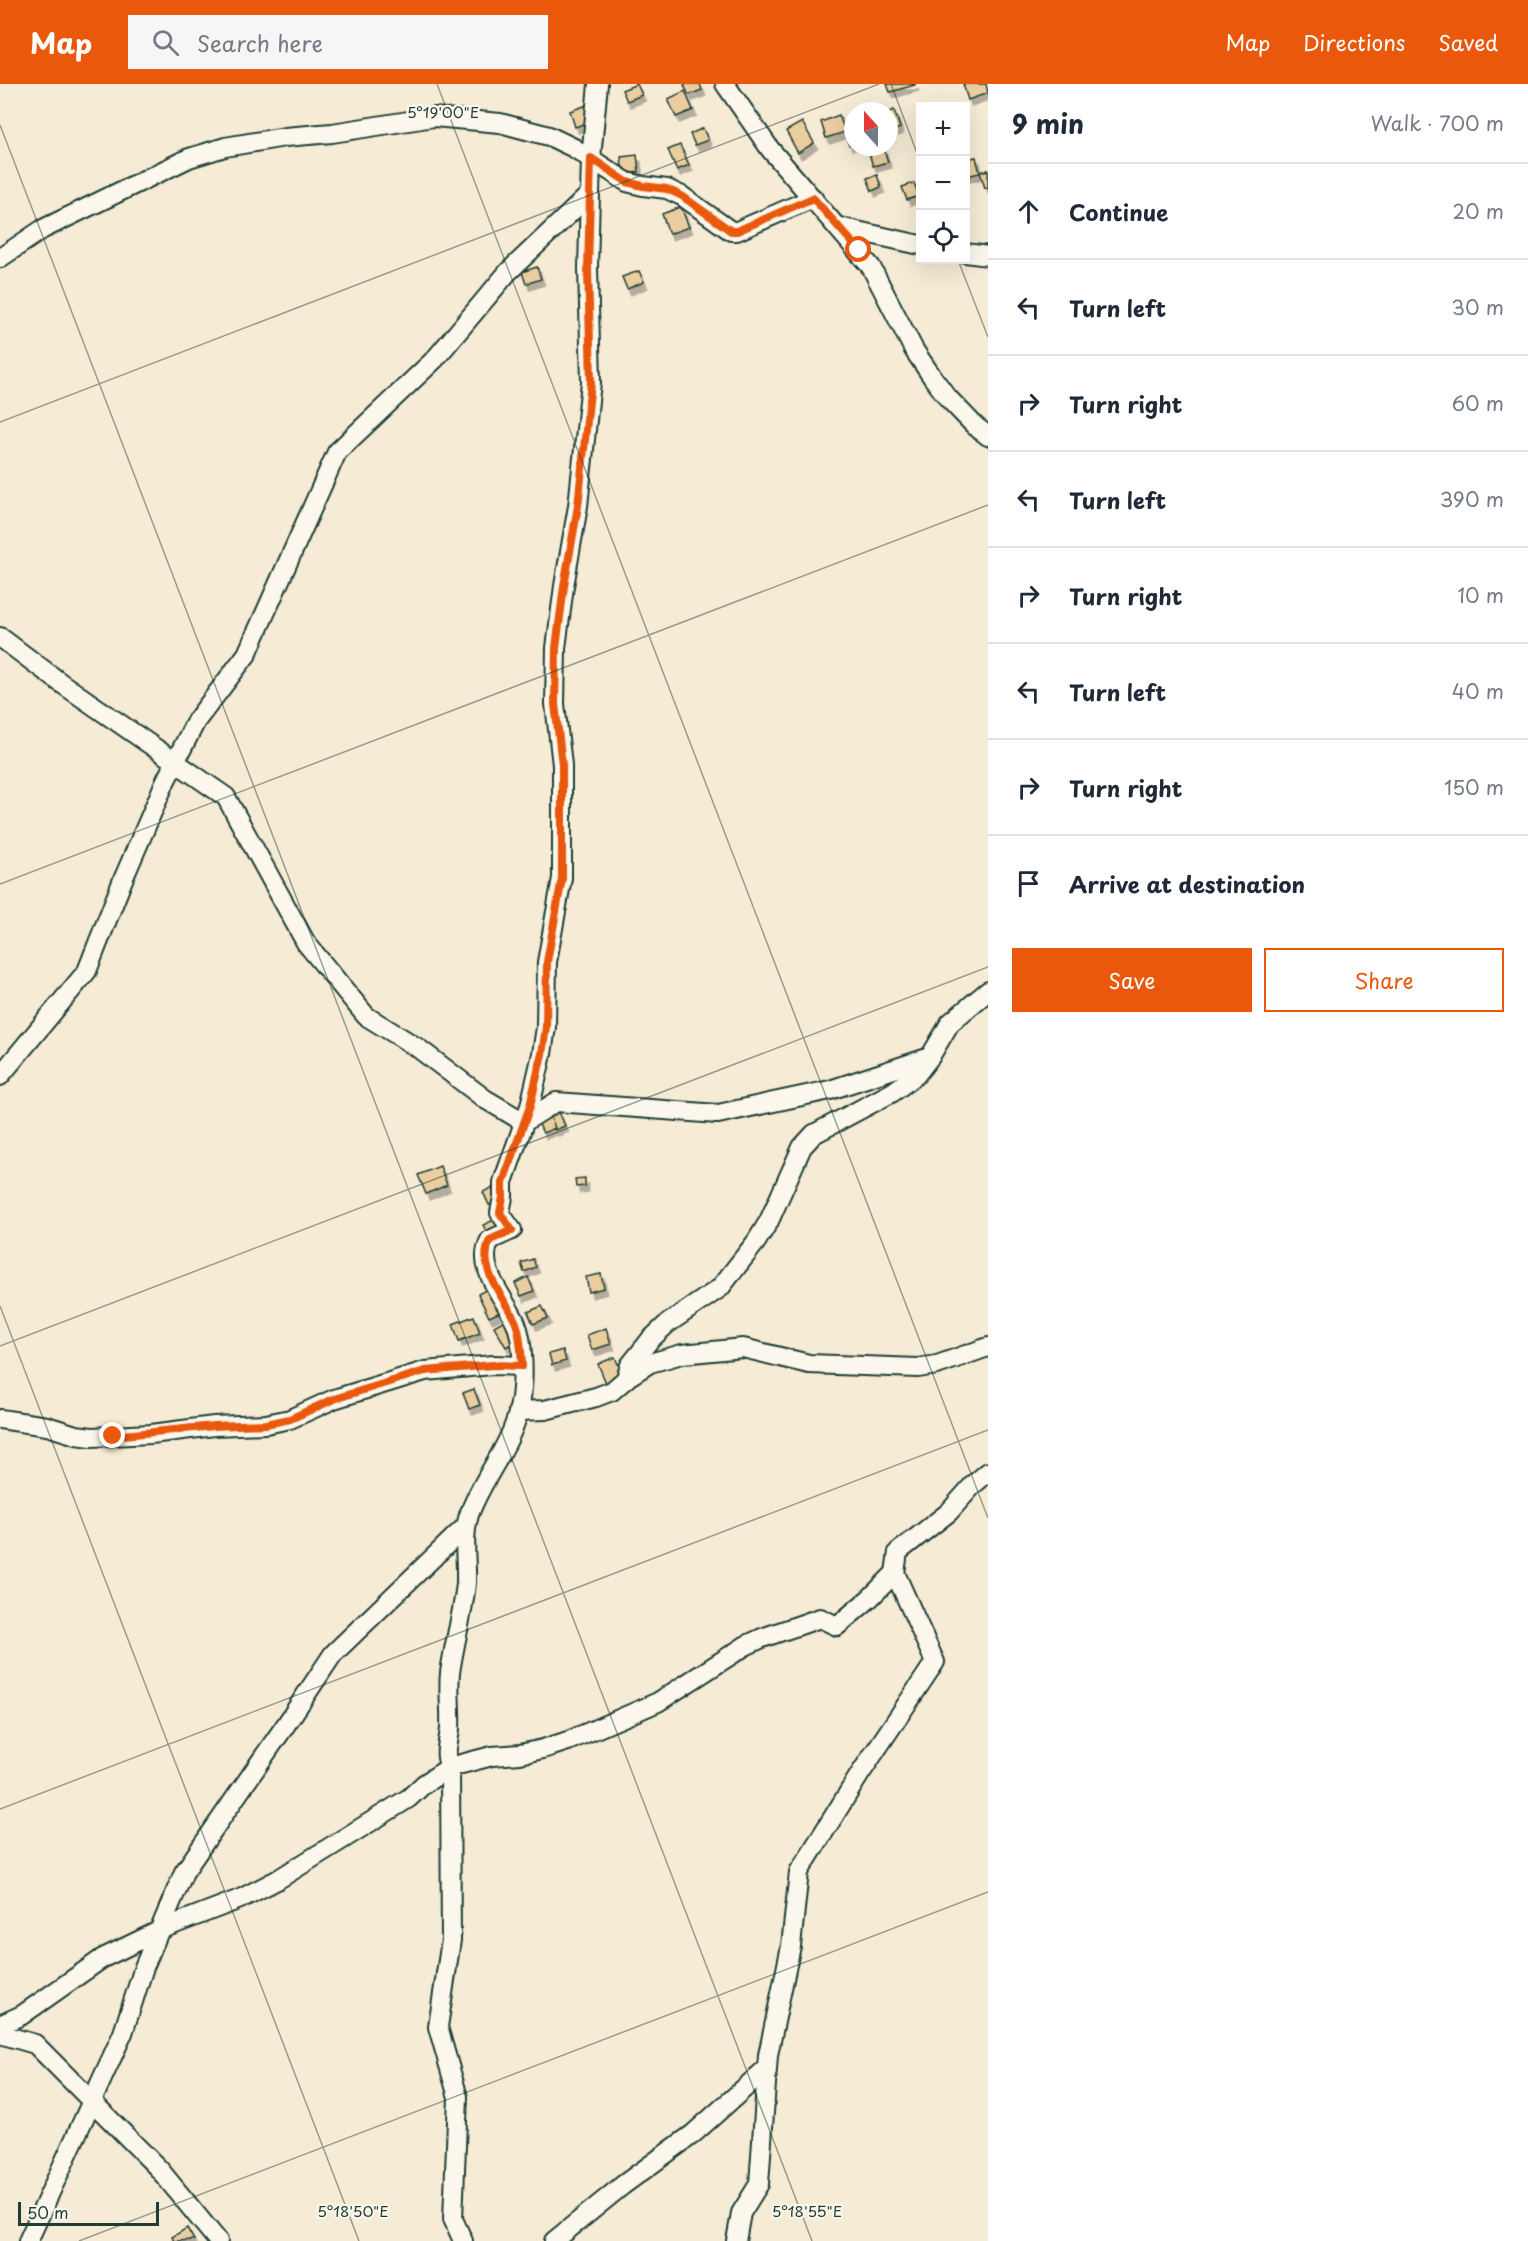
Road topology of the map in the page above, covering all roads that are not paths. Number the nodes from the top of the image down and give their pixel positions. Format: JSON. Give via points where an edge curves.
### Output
{"nodes":[{"id":1,"x":598,"y":84,"type":"edge"},
{"id":2,"x":725,"y":84,"type":"edge"},
{"id":3,"x":591,"y":158,"type":"junction"},
{"id":4,"x":590,"y":194,"type":"junction"},
{"id":5,"x":813,"y":198,"type":"junction"},
{"id":6,"x":839,"y":227,"type":"junction"},
{"id":7,"x":916,"y":244,"type":"edge"},
{"id":8,"x":970,"y":254,"type":"edge"},
{"id":9,"x":988,"y":256,"type":"edge"},
{"id":10,"x":0,"y":258,"type":"edge"},
{"id":11,"x":988,"y":436,"type":"edge"},
{"id":12,"x":0,"y":637,"type":"edge"},
{"id":13,"x":176,"y":761,"type":"junction"},
{"id":14,"x":988,"y":991,"type":"edge"},
{"id":15,"x":930,"y":1056,"type":"junction"},
{"id":16,"x":0,"y":1076,"type":"edge"},
{"id":17,"x":524,"y":1122,"type":"junction"},
{"id":18,"x":988,"y":1347,"type":"edge"},
{"id":19,"x":522,"y":1366,"type":"junction"},
{"id":20,"x":626,"y":1379,"type":"junction"},
{"id":21,"x":518,"y":1411,"type":"junction"},
{"id":22,"x":0,"y":1419,"type":"edge"},
{"id":23,"x":988,"y":1472,"type":"edge"},
{"id":24,"x":466,"y":1526,"type":"junction"},
{"id":25,"x":895,"y":1572,"type":"junction"},
{"id":26,"x":450,"y":1767,"type":"junction"},
{"id":27,"x":159,"y":1931,"type":"junction"},
{"id":28,"x":0,"y":2025,"type":"edge"},
{"id":29,"x":0,"y":2034,"type":"edge"},
{"id":30,"x":766,"y":2068,"type":"junction"},
{"id":31,"x":92,"y":2101,"type":"junction"},
{"id":32,"x":28,"y":2241,"type":"edge"},
{"id":33,"x":218,"y":2241,"type":"edge"},
{"id":34,"x":463,"y":2241,"type":"edge"},
{"id":35,"x":554,"y":2241,"type":"edge"},
{"id":36,"x":736,"y":2241,"type":"edge"}],
"edges":[{"from":1,"to":3,"type":"street"},
{"from":2,"to":5,"type":"street","via":[[770,149]]},
{"from":3,"to":4,"type":"street"},
{"from":3,"to":5,"type":"street","via":[[627,182],[667,189],[682,196],[731,231]]},
{"from":3,"to":10,"type":"street","via":[[528,130],[500,123],[434,117],[225,147],[189,158],[64,218]]},
{"from":4,"to":13,"type":"street","via":[[508,272],[435,360],[338,452],[247,654],[196,721]]},
{"from":4,"to":17,"type":"street","via":[[591,382],[578,506],[556,648],[562,878],[547,962],[542,1054]]},
{"from":5,"to":6,"type":"street"},
{"from":6,"to":7,"type":"street"},
{"from":6,"to":11,"type":"street","via":[[871,267],[933,378]]},
{"from":8,"to":9,"type":"street"},
{"from":12,"to":13,"type":"street"},
{"from":13,"to":16,"type":"street","via":[[87,971]]},
{"from":13,"to":17,"type":"street","via":[[226,797],[306,943],[366,1016]]},
{"from":14,"to":15,"type":"street","via":[[950,1023]]},
{"from":15,"to":17,"type":"street","via":[[830,1090],[718,1114],[556,1102]]},
{"from":15,"to":20,"type":"street","via":[[916,1075],[893,1092],[814,1134],[802,1147],[756,1242],[720,1288],[650,1340],[630,1365]]},
{"from":17,"to":19,"type":"street","via":[[503,1182],[500,1213],[512,1230],[490,1240],[485,1252],[498,1293],[516,1323]]},
{"from":18,"to":20,"type":"street","via":[[918,1368],[809,1364],[743,1348],[725,1349],[663,1358]]},
{"from":19,"to":21,"type":"street"},
{"from":19,"to":22,"type":"street","via":[[425,1371],[266,1424],[92,1437]]},
{"from":20,"to":21,"type":"street","via":[[612,1391],[587,1400],[545,1410]]},
{"from":21,"to":24,"type":"street"},
{"from":23,"to":25,"type":"street","via":[[949,1512],[898,1552]]},
{"from":24,"to":26,"type":"street","via":[[466,1583],[448,1700],[450,1726],[445,1756]]},
{"from":24,"to":27,"type":"street","via":[[333,1653],[184,1872]]},
{"from":25,"to":26,"type":"street","via":[[837,1626],[820,1618],[762,1638],[658,1702],[568,1741]]},
{"from":25,"to":30,"type":"street","via":[[935,1662],[799,1872],[791,1946]]},
{"from":26,"to":27,"type":"street","via":[[409,1798],[277,1880]]},
{"from":26,"to":34,"type":"street","via":[[451,1940],[438,2027],[458,2097],[453,2218]]},
{"from":27,"to":28,"type":"street","via":[[103,1958],[22,2015]]},
{"from":27,"to":31,"type":"street","via":[[123,2032]]},
{"from":29,"to":31,"type":"street","via":[[35,2044]]},
{"from":30,"to":35,"type":"street","via":[[693,2134]]},
{"from":30,"to":36,"type":"street","via":[[759,2184],[741,2212]]},
{"from":31,"to":32,"type":"street"},
{"from":31,"to":33,"type":"street","via":[[159,2169]]}]}
